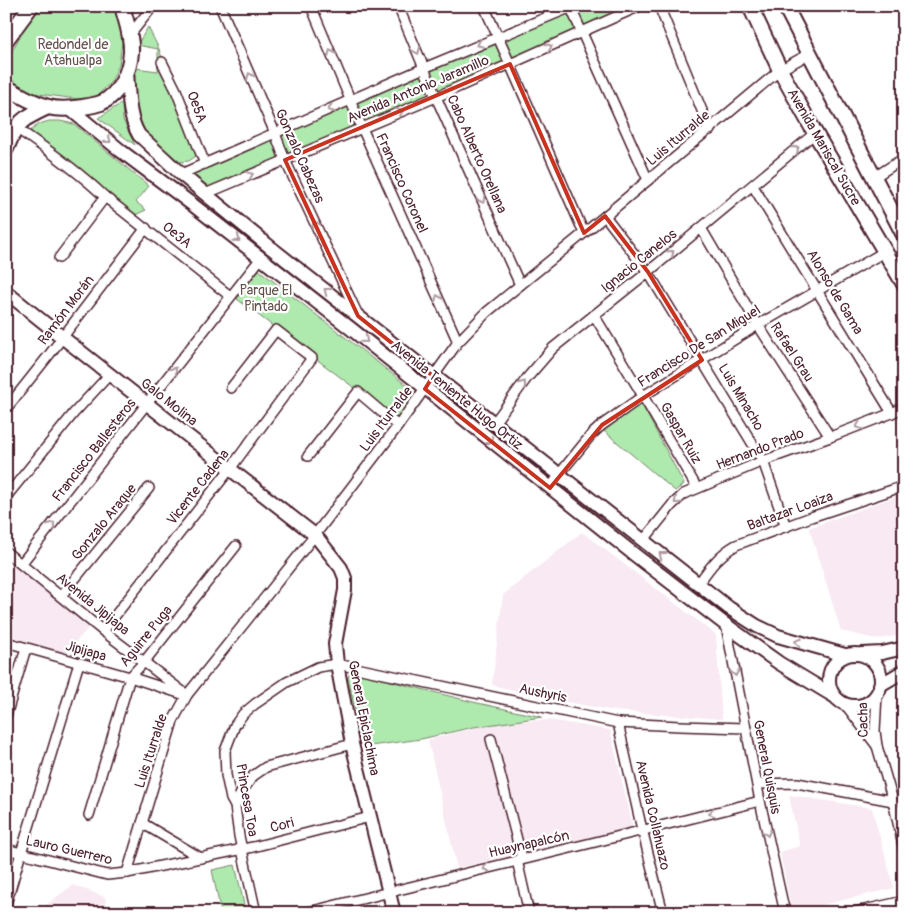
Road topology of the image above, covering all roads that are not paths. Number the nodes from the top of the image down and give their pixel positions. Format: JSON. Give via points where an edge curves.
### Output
{"nodes":[{"id":1,"x":31,"y":6,"type":"edge"},
{"id":2,"x":122,"y":6,"type":"edge"},
{"id":3,"x":153,"y":6,"type":"edge"},
{"id":4,"x":220,"y":6,"type":"edge"},
{"id":5,"x":311,"y":6,"type":"edge"},
{"id":6,"x":398,"y":6,"type":"edge"},
{"id":7,"x":484,"y":6,"type":"edge"},
{"id":8,"x":640,"y":6,"type":"edge"},
{"id":9,"x":659,"y":6,"type":"edge"},
{"id":10,"x":750,"y":6,"type":"edge"},
{"id":11,"x":784,"y":6,"type":"edge"},
{"id":12,"x":572,"y":7,"type":"edge"},
{"id":13,"x":12,"y":24,"type":"edge"},
{"id":14,"x":582,"y":33,"type":"junction"},
{"id":15,"x":130,"y":35,"type":"junction"},
{"id":16,"x":497,"y":37,"type":"junction"},
{"id":17,"x":6,"y":40,"type":"edge"},
{"id":18,"x":808,"y":54,"type":"junction"},
{"id":19,"x":162,"y":62,"type":"dead end"},
{"id":20,"x":510,"y":64,"type":"junction"},
{"id":21,"x":424,"y":68,"type":"junction"},
{"id":22,"x":780,"y":70,"type":"junction"},
{"id":23,"x":127,"y":73,"type":"junction"},
{"id":24,"x":6,"y":87,"type":"edge"},
{"id":25,"x":436,"y":96,"type":"junction"},
{"id":26,"x":351,"y":100,"type":"junction"},
{"id":27,"x":48,"y":107,"type":"junction"},
{"id":28,"x":70,"y":109,"type":"junction"},
{"id":29,"x":16,"y":128,"type":"junction"},
{"id":30,"x":362,"y":128,"type":"junction"},
{"id":31,"x":710,"y":130,"type":"junction"},
{"id":32,"x":275,"y":133,"type":"junction"},
{"id":33,"x":815,"y":133,"type":"junction"},
{"id":34,"x":6,"y":149,"type":"edge"},
{"id":35,"x":904,"y":158,"type":"edge"},
{"id":36,"x":285,"y":160,"type":"junction"},
{"id":37,"x":205,"y":164,"type":"junction"},
{"id":38,"x":181,"y":174,"type":"junction"},
{"id":39,"x":873,"y":178,"type":"junction"},
{"id":40,"x":648,"y":180,"type":"junction"},
{"id":41,"x":753,"y":186,"type":"junction"},
{"id":42,"x":205,"y":194,"type":"junction"},
{"id":43,"x":106,"y":197,"type":"junction"},
{"id":44,"x":605,"y":216,"type":"junction"},
{"id":45,"x":146,"y":228,"type":"junction"},
{"id":46,"x":701,"y":228,"type":"junction"},
{"id":47,"x":584,"y":233,"type":"junction"},
{"id":48,"x":904,"y":235,"type":"edge"},
{"id":49,"x":884,"y":252,"type":"junction"},
{"id":50,"x":58,"y":258,"type":"dead end"},
{"id":51,"x":261,"y":258,"type":"junction"},
{"id":52,"x":648,"y":272,"type":"junction"},
{"id":53,"x":904,"y":284,"type":"edge"},
{"id":54,"x":520,"y":285,"type":"junction"},
{"id":55,"x":818,"y":291,"type":"junction"},
{"id":56,"x":6,"y":292,"type":"edge"},
{"id":57,"x":230,"y":296,"type":"junction"},
{"id":58,"x":594,"y":315,"type":"junction"},
{"id":59,"x":358,"y":316,"type":"junction"},
{"id":60,"x":758,"y":325,"type":"junction"},
{"id":61,"x":62,"y":337,"type":"junction"},
{"id":62,"x":458,"y":342,"type":"junction"},
{"id":63,"x":702,"y":360,"type":"junction"},
{"id":64,"x":110,"y":374,"type":"junction"},
{"id":65,"x":434,"y":376,"type":"junction"},
{"id":66,"x":231,"y":388,"type":"dead end"},
{"id":67,"x":425,"y":389,"type":"junction"},
{"id":68,"x":643,"y":396,"type":"junction"},
{"id":69,"x":147,"y":404,"type":"junction"},
{"id":70,"x":904,"y":407,"type":"edge"},
{"id":71,"x":6,"y":409,"type":"edge"},
{"id":72,"x":892,"y":413,"type":"junction"},
{"id":73,"x":494,"y":423,"type":"junction"},
{"id":74,"x":398,"y":426,"type":"junction"},
{"id":75,"x":830,"y":437,"type":"junction"},
{"id":76,"x":308,"y":456,"type":"dead end"},
{"id":77,"x":763,"y":461,"type":"junction"},
{"id":78,"x":230,"y":469,"type":"junction"},
{"id":79,"x":560,"y":475,"type":"junction"},
{"id":80,"x":904,"y":486,"type":"edge"},
{"id":81,"x":149,"y":488,"type":"dead end"},
{"id":82,"x":550,"y":488,"type":"junction"},
{"id":83,"x":696,"y":488,"type":"junction"},
{"id":84,"x":6,"y":497,"type":"edge"},
{"id":85,"x":786,"y":527,"type":"junction"},
{"id":86,"x":316,"y":535,"type":"junction"},
{"id":87,"x":643,"y":541,"type":"junction"},
{"id":88,"x":236,"y":546,"type":"dead end"},
{"id":89,"x":6,"y":552,"type":"edge"},
{"id":90,"x":21,"y":564,"type":"junction"},
{"id":91,"x":698,"y":583,"type":"junction"},
{"id":92,"x":61,"y":596,"type":"junction"},
{"id":93,"x":726,"y":625,"type":"junction"},
{"id":94,"x":103,"y":631,"type":"junction"},
{"id":95,"x":6,"y":642,"type":"edge"},
{"id":96,"x":26,"y":648,"type":"junction"},
{"id":97,"x":904,"y":648,"type":"edge"},
{"id":98,"x":860,"y":654,"type":"junction"},
{"id":99,"x":845,"y":655,"type":"junction"},
{"id":100,"x":144,"y":662,"type":"junction"},
{"id":101,"x":79,"y":663,"type":"junction"},
{"id":102,"x":337,"y":664,"type":"junction"},
{"id":103,"x":904,"y":671,"type":"edge"},
{"id":104,"x":130,"y":677,"type":"junction"},
{"id":105,"x":878,"y":689,"type":"junction"},
{"id":106,"x":187,"y":695,"type":"junction"},
{"id":107,"x":832,"y":695,"type":"junction"},
{"id":108,"x":845,"y":704,"type":"junction"},
{"id":109,"x":6,"y":716,"type":"edge"},
{"id":110,"x":618,"y":723,"type":"junction"},
{"id":111,"x":745,"y":728,"type":"junction"},
{"id":112,"x":491,"y":739,"type":"dead end"},
{"id":113,"x":352,"y":744,"type":"junction"},
{"id":114,"x":877,"y":746,"type":"junction"},
{"id":115,"x":757,"y":784,"type":"junction"},
{"id":116,"x":760,"y":801,"type":"junction"},
{"id":117,"x":893,"y":801,"type":"junction"},
{"id":118,"x":235,"y":806,"type":"junction"},
{"id":119,"x":900,"y":812,"type":"edge"},
{"id":120,"x":89,"y":815,"type":"dead end"},
{"id":121,"x":370,"y":817,"type":"junction"},
{"id":122,"x":142,"y":823,"type":"junction"},
{"id":123,"x":642,"y":831,"type":"junction"},
{"id":124,"x":6,"y":848,"type":"edge"},
{"id":125,"x":242,"y":850,"type":"junction"},
{"id":126,"x":904,"y":850,"type":"edge"},
{"id":127,"x":21,"y":853,"type":"junction"},
{"id":128,"x":201,"y":858,"type":"junction"},
{"id":129,"x":520,"y":860,"type":"junction"},
{"id":130,"x":127,"y":874,"type":"junction"},
{"id":131,"x":389,"y":892,"type":"junction"},
{"id":132,"x":904,"y":901,"type":"edge"},
{"id":133,"x":6,"y":904,"type":"edge"},
{"id":134,"x":256,"y":913,"type":"edge"},
{"id":135,"x":305,"y":913,"type":"edge"},
{"id":136,"x":394,"y":913,"type":"edge"},
{"id":137,"x":529,"y":913,"type":"edge"},
{"id":138,"x":663,"y":913,"type":"edge"},
{"id":139,"x":785,"y":913,"type":"edge"},
{"id":140,"x":851,"y":913,"type":"edge"}],
"edges":[{"from":1,"to":13,"type":"main road"},
{"from":2,"to":15,"type":"main road"},
{"from":3,"to":15,"type":"street"},
{"from":32,"to":4,"type":"street","name":"Gonzalo Cabezas","one_way":true},
{"from":26,"to":5,"type":"street","name":"Francisco Coronel","one_way":true},
{"from":6,"to":21,"type":"street","name":"Cabo Alberto Orellana","one_way":true},
{"from":7,"to":16,"type":"street"},
{"from":8,"to":14,"type":"street","name":"Avenida Antonio Jaramillo"},
{"from":9,"to":31,"type":"street"},
{"from":10,"to":22,"type":"main road","name":"Avenida Mariscal Sucre"},
{"from":11,"to":18,"type":"main road","name":"Avenida Mariscal Sucre"},
{"from":12,"to":14,"type":"street"},
{"from":12,"to":16,"type":"street","name":"Avenida Antonio Jaramillo"},
{"from":13,"to":17,"type":"main road"},
{"from":20,"to":14,"type":"street","name":"Avenida Antonio Jaramillo","one_way":true},
{"from":14,"to":40,"type":"street"},
{"from":15,"to":23,"type":"main road"},
{"from":16,"to":20,"type":"street"},
{"from":16,"to":21,"type":"street","name":"Avenida Antonio Jaramillo","one_way":true},
{"from":18,"to":22,"type":"street","name":"Luis Iturralde"},
{"from":18,"to":39,"type":"main road","name":"Avenida Mariscal Sucre"},
{"from":19,"to":37,"type":"street","name":"Oe5A"},
{"from":20,"to":25,"type":"street","name":"Avenida Antonio Jaramillo"},
{"from":20,"to":47,"type":"street"},
{"from":21,"to":25,"type":"street","name":"Cabo Alberto Orellana"},
{"from":21,"to":26,"type":"street","name":"Avenida Antonio Jaramillo"},
{"from":22,"to":31,"type":"street","name":"Luis Iturralde"},
{"from":22,"to":33,"type":"main road","name":"Avenida Mariscal Sucre"},
{"from":23,"to":28,"type":"main road","via":[[104,102]]},
{"from":23,"to":38,"type":"main road","name":"Avenida Teniente Hugo Ortiz","via":[[134,127]]},
{"from":24,"to":27,"type":"main road"},
{"from":30,"to":25,"type":"street","name":"Avenida Antonio Jaramillo","one_way":true},
{"from":25,"to":54,"type":"street","name":"Cabo Alberto Orellana","one_way":true},
{"from":26,"to":30,"type":"street","name":"Francisco Coronel"},
{"from":26,"to":32,"type":"street","name":"Avenida Antonio Jaramillo","one_way":true},
{"from":27,"to":28,"type":"main road"},
{"from":27,"to":29,"type":"main road","via":[[23,120]]},
{"from":28,"to":51,"type":"main road","name":"Avenida Teniente Hugo Ortiz","one_way":true},
{"from":29,"to":34,"type":"main road"},
{"from":29,"to":43,"type":"street","name":"Oe3A","via":[[49,150]]},
{"from":30,"to":36,"type":"street","name":"Avenida Antonio Jaramillo"},
{"from":62,"to":30,"type":"street","name":"Francisco Coronel","one_way":true},
{"from":31,"to":40,"type":"street","name":"Luis Iturralde"},
{"from":32,"to":36,"type":"street","name":"Gonzalo Cabezas"},
{"from":32,"to":37,"type":"street","name":"Avenida Antonio Jaramillo"},
{"from":41,"to":33,"type":"street","name":"Ignacio Canelos","one_way":true},
{"from":33,"to":49,"type":"main road","name":"Avenida Mariscal Sucre"},
{"from":35,"to":39,"type":"street"},
{"from":42,"to":36,"type":"street","name":"Avenida Antonio Jaramillo","one_way":true},
{"from":59,"to":36,"type":"street","name":"Gonzalo Cabezas","one_way":true},
{"from":37,"to":38,"type":"street","name":"Avenida Antonio Jaramillo"},
{"from":38,"to":42,"type":"main road","name":"Avenida Teniente Hugo Ortiz"},
{"from":39,"to":48,"type":"main road","name":"Avenida Mariscal Sucre"},
{"from":40,"to":44,"type":"street","name":"Luis Iturralde"},
{"from":41,"to":46,"type":"street","name":"Ignacio Canelos"},
{"from":41,"to":55,"type":"street","name":"Alonso de Gama"},
{"from":59,"to":42,"type":"main road","name":"Avenida Teniente Hugo Ortiz","one_way":true},
{"from":43,"to":45,"type":"street","name":"Oe3A"},
{"from":43,"to":50,"type":"street"},
{"from":44,"to":47,"type":"street","name":"Luis Iturralde"},
{"from":44,"to":52,"type":"street","name":"Luis Minacho"},
{"from":45,"to":57,"type":"street","name":"Oe3A"},
{"from":45,"to":61,"type":"street","name":"Ramón Morán"},
{"from":52,"to":46,"type":"street","name":"Ignacio Canelos","one_way":true},
{"from":46,"to":60,"type":"street","name":"Rafael Grau"},
{"from":47,"to":54,"type":"street","name":"Luis Iturralde"},
{"from":49,"to":53,"type":"main road","name":"Avenida Mariscal Sucre"},
{"from":49,"to":55,"type":"street","name":"Francisco De San Miguel"},
{"from":51,"to":57,"type":"street","name":"Francisco Ballesteros"},
{"from":51,"to":67,"type":"main road","name":"Avenida Teniente Hugo Ortiz","one_way":true},
{"from":52,"to":58,"type":"street","name":"Ignacio Canelos"},
{"from":52,"to":63,"type":"street","name":"Luis Minacho"},
{"from":54,"to":62,"type":"street","name":"Luis Iturralde"},
{"from":55,"to":60,"type":"street","name":"Francisco De San Miguel"},
{"from":55,"to":72,"type":"street","name":"Alonso de Gama"},
{"from":56,"to":61,"type":"main road","name":"Galo Molina"},
{"from":69,"to":57,"type":"street","name":"Francisco Ballesteros","one_way":true},
{"from":58,"to":68,"type":"street","name":"Gaspar Ruiz"},
{"from":73,"to":58,"type":"street","name":"Ignacio Canelos","one_way":true,"via":[[554,348]]},
{"from":59,"to":65,"type":"main road","name":"Avenida Teniente Hugo Ortiz"},
{"from":60,"to":63,"type":"street","name":"Francisco De San Miguel"},
{"from":60,"to":75,"type":"street","name":"Rafael Grau"},
{"from":61,"to":64,"type":"main road","name":"Galo Molina"},
{"from":61,"to":71,"type":"street","name":"Ramón Morán"},
{"from":62,"to":65,"type":"street","name":"Luis Iturralde"},
{"from":63,"to":68,"type":"street","name":"Francisco De San Miguel"},
{"from":63,"to":77,"type":"street","name":"Luis Minacho"},
{"from":64,"to":69,"type":"main road","name":"Galo Molina"},
{"from":64,"to":84,"type":"street"},
{"from":65,"to":67,"type":"street","name":"Luis Iturralde"},
{"from":65,"to":73,"type":"main road","name":"Avenida Teniente Hugo Ortiz"},
{"from":66,"to":78,"type":"street","name":"Vicente Cadena","via":[[276,330],[312,358]]},
{"from":67,"to":74,"type":"street","name":"Luis Iturralde"},
{"from":67,"to":82,"type":"main road","name":"Avenida Teniente Hugo Ortiz","one_way":true},
{"from":68,"to":79,"type":"street","name":"Francisco De San Miguel","via":[[596,430]]},
{"from":68,"to":83,"type":"street","name":"Gaspar Ruiz"},
{"from":69,"to":78,"type":"main road","name":"Galo Molina"},
{"from":90,"to":69,"type":"street","name":"Francisco Ballesteros","one_way":true},
{"from":70,"to":72,"type":"street","name":"Hernando Prado"},
{"from":72,"to":75,"type":"street","name":"Hernando Prado","one_way":true},
{"from":73,"to":79,"type":"main road","name":"Avenida Teniente Hugo Ortiz"},
{"from":74,"to":76,"type":"street","via":[[358,392]]},
{"from":74,"to":86,"type":"street","name":"Luis Iturralde"},
{"from":75,"to":77,"type":"street","name":"Hernando Prado"},
{"from":77,"to":83,"type":"street","name":"Hernando Prado"},
{"from":77,"to":85,"type":"street","name":"Luis Minacho"},
{"from":78,"to":86,"type":"main road","name":"Galo Molina"},
{"from":78,"to":94,"type":"street","name":"Vicente Cadena"},
{"from":79,"to":82,"type":"street","name":"Francisco De San Miguel"},
{"from":79,"to":87,"type":"main road","name":"Avenida Teniente Hugo Ortiz"},
{"from":80,"to":85,"type":"street","name":"Baltazar Loaiza"},
{"from":81,"to":92,"type":"street","name":"Gonzalo Araque"},
{"from":82,"to":93,"type":"main road","name":"Avenida Teniente Hugo Ortiz"},
{"from":83,"to":87,"type":"street","name":"Hernando Prado","one_way":true,"via":[[672,504]]},
{"from":85,"to":91,"type":"street","name":"Baltazar Loaiza","via":[[736,545],[718,558]]},
{"from":86,"to":102,"type":"main road","name":"General Epiclachima","via":[[345,578],[335,644]]},
{"from":86,"to":106,"type":"street","name":"Luis Iturralde"},
{"from":91,"to":87,"type":"main road","name":"Avenida Teniente Hugo Ortiz","one_way":true},
{"from":88,"to":100,"type":"street","name":"Aguirre Puga"},
{"from":89,"to":90,"type":"street","name":"Avenida Jipijapa"},
{"from":90,"to":92,"type":"street","name":"Avenida Jipijapa"},
{"from":99,"to":91,"type":"main road","name":"Avenida Teniente Hugo Ortiz","one_way":true,"via":[[778,636],[757,626]]},
{"from":92,"to":94,"type":"street","name":"Avenida Jipijapa"},
{"from":93,"to":107,"type":"main road","name":"Avenida Teniente Hugo Ortiz","via":[[779,663]]},
{"from":93,"to":111,"type":"street","name":"General Quisquis","one_way":true},
{"from":94,"to":100,"type":"street","name":"Avenida Jipijapa"},
{"from":95,"to":96,"type":"street","name":"Jipijapa"},
{"from":96,"to":101,"type":"street","name":"Jipijapa"},
{"from":96,"to":109,"type":"street"},
{"from":97,"to":98,"type":"main road"},
{"from":98,"to":99,"type":"main road"},
{"from":98,"to":105,"type":"main road","via":[[871,659],[878,668]]},
{"from":99,"to":107,"type":"main road","via":[[830,672],[828,683]]},
{"from":100,"to":104,"type":"street","name":"Aguirre Puga"},
{"from":100,"to":106,"type":"street","name":"Avenida Jipijapa"},
{"from":101,"to":104,"type":"street","name":"Jipijapa"},
{"from":101,"to":127,"type":"street"},
{"from":102,"to":110,"type":"street","name":"Aushyris"},
{"from":102,"to":113,"type":"main road","name":"General Epiclachima"},
{"from":102,"to":118,"type":"street","name":"Princesa Toa","via":[[318,667],[287,682],[242,714],[225,750],[230,799]]},
{"from":103,"to":105,"type":"main road"},
{"from":104,"to":106,"type":"street","name":"Jipijapa"},
{"from":104,"to":120,"type":"street","name":"Aguirre Puga"},
{"from":105,"to":108,"type":"main road","via":[[870,701],[862,705]]},
{"from":105,"to":114,"type":"street","name":"Cacha"},
{"from":106,"to":122,"type":"street","name":"Luis Iturralde","via":[[173,721]]},
{"from":107,"to":108,"type":"main road"},
{"from":108,"to":114,"type":"street","name":"Cacha"},
{"from":110,"to":111,"type":"street","name":"Aushyris"},
{"from":110,"to":123,"type":"street","name":"Avenida Collahuazo"},
{"from":111,"to":115,"type":"street","name":"General Quisquis"},
{"from":112,"to":129,"type":"street"},
{"from":113,"to":118,"type":"street","via":[[266,767],[253,776]]},
{"from":113,"to":121,"type":"main road","name":"General Epiclachima"},
{"from":114,"to":117,"type":"street","name":"Cacha"},
{"from":115,"to":116,"type":"street","name":"General Quisquis"},
{"from":115,"to":117,"type":"street","via":[[797,783]]},
{"from":116,"to":123,"type":"street","name":"Huaynapalcón","one_way":true},
{"from":116,"to":139,"type":"street","name":"General Quisquis","one_way":true},
{"from":117,"to":119,"type":"street","name":"Cacha"},
{"from":118,"to":125,"type":"street","name":"Princesa Toa"},
{"from":119,"to":126,"type":"street","name":"Cacha"},
{"from":121,"to":125,"type":"street","name":"Cori"},
{"from":121,"to":131,"type":"main road","name":"General Epiclachima"},
{"from":122,"to":128,"type":"street"},
{"from":122,"to":130,"type":"street","name":"Luis Iturralde"},
{"from":123,"to":129,"type":"street","name":"Huaynapalcón"},
{"from":123,"to":138,"type":"street","name":"Avenida Collahuazo"},
{"from":124,"to":127,"type":"street","name":"Lauro Guerrero"},
{"from":125,"to":128,"type":"street","name":"Cori"},
{"from":125,"to":134,"type":"street","name":"Princesa Toa"},
{"from":127,"to":130,"type":"street","name":"Lauro Guerrero","via":[[107,875]]},
{"from":127,"to":133,"type":"street"},
{"from":128,"to":130,"type":"street","name":"Cori"},
{"from":129,"to":131,"type":"street","name":"Huaynapalcón","one_way":true},
{"from":129,"to":137,"type":"street"},
{"from":131,"to":135,"type":"street","name":"Huaynapalcón"},
{"from":131,"to":136,"type":"main road","name":"General Epiclachima"},
{"from":132,"to":140,"type":"street"}]}
